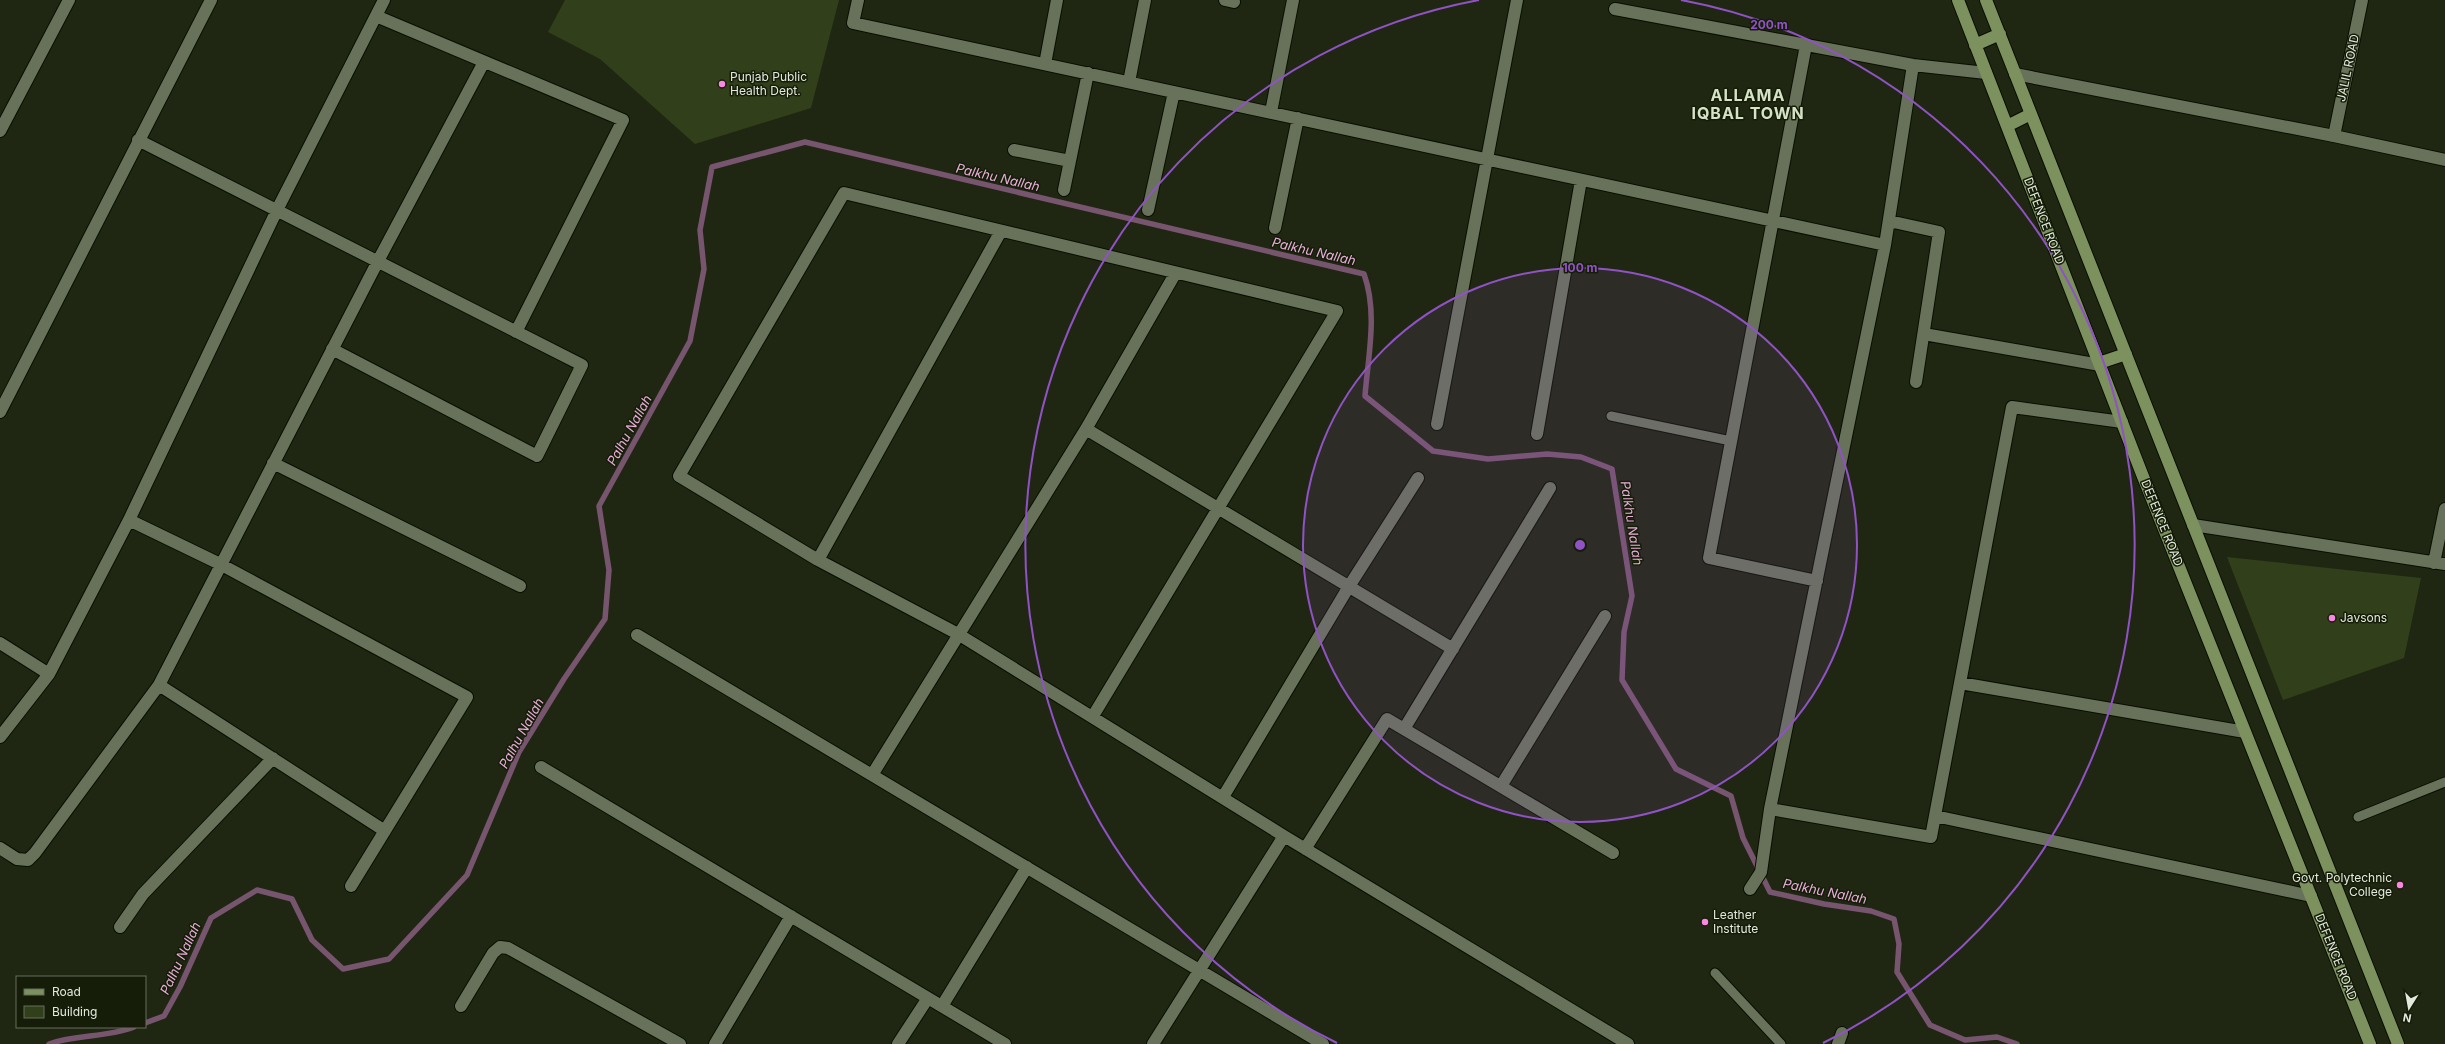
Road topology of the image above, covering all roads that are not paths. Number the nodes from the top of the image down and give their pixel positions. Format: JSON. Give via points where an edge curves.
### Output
{"nodes":[{"id":1,"x":69,"y":0,"type":"edge"},
{"id":2,"x":211,"y":0,"type":"edge"},
{"id":3,"x":384,"y":0,"type":"edge"},
{"id":4,"x":858,"y":0,"type":"edge"},
{"id":5,"x":1057,"y":0,"type":"edge"},
{"id":6,"x":1145,"y":0,"type":"edge"},
{"id":7,"x":1293,"y":0,"type":"edge"},
{"id":8,"x":1517,"y":0,"type":"edge"},
{"id":9,"x":1958,"y":0,"type":"edge"},
{"id":10,"x":1986,"y":0,"type":"edge"},
{"id":11,"x":2362,"y":0,"type":"edge"},
{"id":12,"x":1615,"y":9,"type":"dead end"},
{"id":13,"x":376,"y":16,"type":"junction"},
{"id":14,"x":2000,"y":34,"type":"junction"},
{"id":15,"x":1806,"y":45,"type":"junction"},
{"id":16,"x":1975,"y":45,"type":"junction"},
{"id":17,"x":484,"y":62,"type":"junction"},
{"id":18,"x":1045,"y":64,"type":"junction"},
{"id":19,"x":1912,"y":65,"type":"junction"},
{"id":20,"x":1088,"y":73,"type":"junction"},
{"id":21,"x":1986,"y":73,"type":"junction"},
{"id":22,"x":2015,"y":74,"type":"junction"},
{"id":23,"x":1129,"y":82,"type":"junction"},
{"id":24,"x":1174,"y":92,"type":"junction"},
{"id":25,"x":1271,"y":112,"type":"junction"},
{"id":26,"x":2031,"y":114,"type":"junction"},
{"id":27,"x":1298,"y":118,"type":"junction"},
{"id":28,"x":2007,"y":126,"type":"junction"},
{"id":29,"x":0,"y":131,"type":"edge"},
{"id":30,"x":2334,"y":136,"type":"junction"},
{"id":31,"x":138,"y":140,"type":"junction"},
{"id":32,"x":1014,"y":150,"type":"dead end"},
{"id":33,"x":1488,"y":159,"type":"junction"},
{"id":34,"x":2445,"y":160,"type":"edge"},
{"id":35,"x":1070,"y":161,"type":"junction"},
{"id":36,"x":1581,"y":180,"type":"junction"},
{"id":37,"x":1064,"y":190,"type":"dead end"},
{"id":38,"x":277,"y":210,"type":"junction"},
{"id":39,"x":1148,"y":210,"type":"dead end"},
{"id":40,"x":1773,"y":221,"type":"junction"},
{"id":41,"x":1889,"y":221,"type":"junction"},
{"id":42,"x":1275,"y":228,"type":"dead end"},
{"id":43,"x":1001,"y":231,"type":"junction"},
{"id":44,"x":1885,"y":245,"type":"junction"},
{"id":45,"x":378,"y":261,"type":"junction"},
{"id":46,"x":1175,"y":274,"type":"junction"},
{"id":47,"x":516,"y":332,"type":"junction"},
{"id":48,"x":1924,"y":334,"type":"junction"},
{"id":49,"x":332,"y":349,"type":"junction"},
{"id":50,"x":2126,"y":354,"type":"junction"},
{"id":51,"x":2100,"y":364,"type":"junction"},
{"id":52,"x":1916,"y":382,"type":"dead end"},
{"id":53,"x":4,"y":395,"type":"edge"},
{"id":54,"x":0,"y":412,"type":"edge"},
{"id":55,"x":1611,"y":416,"type":"dead end"},
{"id":56,"x":2122,"y":422,"type":"junction"},
{"id":57,"x":1437,"y":424,"type":"dead end"},
{"id":58,"x":1086,"y":429,"type":"junction"},
{"id":59,"x":1537,"y":434,"type":"dead end"},
{"id":60,"x":1732,"y":441,"type":"junction"},
{"id":61,"x":273,"y":462,"type":"junction"},
{"id":62,"x":1418,"y":478,"type":"dead end"},
{"id":63,"x":1550,"y":488,"type":"dead end"},
{"id":64,"x":1218,"y":508,"type":"junction"},
{"id":65,"x":2445,"y":509,"type":"edge"},
{"id":66,"x":130,"y":520,"type":"junction"},
{"id":67,"x":2194,"y":525,"type":"junction"},
{"id":68,"x":818,"y":560,"type":"junction"},
{"id":69,"x":2440,"y":563,"type":"edge"},
{"id":70,"x":220,"y":564,"type":"junction"},
{"id":71,"x":1817,"y":581,"type":"junction"},
{"id":72,"x":520,"y":586,"type":"dead end"},
{"id":73,"x":1348,"y":588,"type":"junction"},
{"id":74,"x":1605,"y":616,"type":"dead end"},
{"id":75,"x":958,"y":634,"type":"junction"},
{"id":76,"x":637,"y":635,"type":"dead end"},
{"id":77,"x":0,"y":643,"type":"edge"},
{"id":78,"x":1453,"y":649,"type":"junction"},
{"id":79,"x":50,"y":674,"type":"junction"},
{"id":80,"x":1960,"y":683,"type":"junction"},
{"id":81,"x":159,"y":685,"type":"junction"},
{"id":82,"x":1093,"y":716,"type":"junction"},
{"id":83,"x":1404,"y":730,"type":"junction"},
{"id":84,"x":2245,"y":732,"type":"junction"},
{"id":85,"x":0,"y":737,"type":"edge"},
{"id":86,"x":273,"y":758,"type":"junction"},
{"id":87,"x":542,"y":767,"type":"dead end"},
{"id":88,"x":872,"y":775,"type":"junction"},
{"id":89,"x":2445,"y":782,"type":"edge"},
{"id":90,"x":1501,"y":786,"type":"junction"},
{"id":91,"x":1223,"y":797,"type":"junction"},
{"id":92,"x":1770,"y":809,"type":"junction"},
{"id":93,"x":1935,"y":816,"type":"junction"},
{"id":94,"x":2358,"y":817,"type":"dead end"},
{"id":95,"x":385,"y":831,"type":"junction"},
{"id":96,"x":1284,"y":836,"type":"junction"},
{"id":97,"x":0,"y":848,"type":"edge"},
{"id":98,"x":1305,"y":849,"type":"junction"},
{"id":99,"x":1613,"y":853,"type":"dead end"},
{"id":100,"x":1027,"y":867,"type":"junction"},
{"id":101,"x":351,"y":886,"type":"dead end"},
{"id":102,"x":1750,"y":889,"type":"dead end"},
{"id":103,"x":2311,"y":896,"type":"junction"},
{"id":104,"x":791,"y":916,"type":"junction"},
{"id":105,"x":120,"y":927,"type":"dead end"},
{"id":106,"x":1200,"y":970,"type":"junction"},
{"id":107,"x":1715,"y":973,"type":"dead end"},
{"id":108,"x":928,"y":998,"type":"junction"},
{"id":109,"x":461,"y":1006,"type":"dead end"},
{"id":110,"x":942,"y":1006,"type":"junction"},
{"id":111,"x":1611,"y":1040,"type":"edge"},
{"id":112,"x":680,"y":1044,"type":"edge"},
{"id":113,"x":715,"y":1044,"type":"edge"},
{"id":114,"x":898,"y":1044,"type":"edge"},
{"id":115,"x":1005,"y":1044,"type":"edge"},
{"id":116,"x":1153,"y":1044,"type":"edge"},
{"id":117,"x":1323,"y":1044,"type":"edge"},
{"id":118,"x":1628,"y":1044,"type":"edge"},
{"id":119,"x":1780,"y":1044,"type":"edge"},
{"id":120,"x":2370,"y":1044,"type":"edge"},
{"id":121,"x":2398,"y":1044,"type":"edge"}],
"edges":[{"from":1,"to":29,"type":"street"},
{"from":2,"to":31,"type":"street"},
{"from":3,"to":13,"type":"street"},
{"from":4,"to":18,"type":"street","via":[[854,23]]},
{"from":5,"to":18,"type":"street"},
{"from":6,"to":23,"type":"street"},
{"from":7,"to":25,"type":"street"},
{"from":8,"to":33,"type":"street"},
{"from":9,"to":16,"type":"main road","name":"DEFENCE ROAD"},
{"from":10,"to":14,"type":"main road"},
{"from":11,"to":30,"type":"street","name":"JALIL ROAD"},
{"from":12,"to":15,"type":"street"},
{"from":13,"to":17,"type":"street"},
{"from":13,"to":38,"type":"street"},
{"from":14,"to":16,"type":"main road"},
{"from":14,"to":22,"type":"main road"},
{"from":15,"to":19,"type":"street"},
{"from":15,"to":40,"type":"street"},
{"from":16,"to":21,"type":"main road","name":"DEFENCE ROAD"},
{"from":17,"to":45,"type":"street"},
{"from":17,"to":47,"type":"street","via":[[623,120]]},
{"from":18,"to":20,"type":"street"},
{"from":19,"to":21,"type":"street"},
{"from":19,"to":41,"type":"street"},
{"from":20,"to":23,"type":"street"},
{"from":20,"to":35,"type":"street"},
{"from":21,"to":28,"type":"main road","name":"DEFENCE ROAD"},
{"from":22,"to":26,"type":"main road"},
{"from":22,"to":30,"type":"street"},
{"from":23,"to":24,"type":"street"},
{"from":24,"to":25,"type":"street"},
{"from":24,"to":39,"type":"street"},
{"from":25,"to":27,"type":"street"},
{"from":26,"to":28,"type":"main road"},
{"from":26,"to":50,"type":"main road"},
{"from":27,"to":33,"type":"street"},
{"from":27,"to":42,"type":"street"},
{"from":28,"to":51,"type":"main road","name":"DEFENCE ROAD"},
{"from":30,"to":34,"type":"street"},
{"from":31,"to":38,"type":"street"},
{"from":31,"to":53,"type":"street"},
{"from":32,"to":35,"type":"street"},
{"from":33,"to":36,"type":"street"},
{"from":33,"to":57,"type":"street"},
{"from":35,"to":37,"type":"street"},
{"from":36,"to":40,"type":"street"},
{"from":36,"to":59,"type":"street"},
{"from":38,"to":45,"type":"street"},
{"from":38,"to":66,"type":"street"},
{"from":40,"to":44,"type":"street"},
{"from":40,"to":60,"type":"street"},
{"from":41,"to":44,"type":"street"},
{"from":41,"to":48,"type":"street","via":[[1939,232]]},
{"from":43,"to":46,"type":"street"},
{"from":43,"to":68,"type":"street"},
{"from":43,"to":68,"type":"street","via":[[844,193],[678,476]]},
{"from":44,"to":71,"type":"street"},
{"from":45,"to":47,"type":"street"},
{"from":45,"to":49,"type":"street"},
{"from":46,"to":58,"type":"street"},
{"from":46,"to":64,"type":"street","via":[[1337,311]]},
{"from":47,"to":49,"type":"street","via":[[582,365],[537,456]]},
{"from":48,"to":51,"type":"street"},
{"from":48,"to":52,"type":"street"},
{"from":49,"to":61,"type":"street"},
{"from":50,"to":51,"type":"main road"},
{"from":50,"to":67,"type":"main road"},
{"from":51,"to":56,"type":"main road","name":"DEFENCE ROAD"},
{"from":53,"to":54,"type":"street"},
{"from":55,"to":60,"type":"lane"},
{"from":56,"to":80,"type":"street","via":[[2012,407]]},
{"from":56,"to":84,"type":"main road","name":"DEFENCE ROAD"},
{"from":58,"to":64,"type":"street"},
{"from":58,"to":75,"type":"street"},
{"from":60,"to":71,"type":"street","via":[[1709,558]]},
{"from":61,"to":70,"type":"street"},
{"from":61,"to":72,"type":"street"},
{"from":62,"to":73,"type":"street"},
{"from":63,"to":78,"type":"street"},
{"from":64,"to":73,"type":"street"},
{"from":64,"to":82,"type":"street"},
{"from":65,"to":69,"type":"street"},
{"from":66,"to":70,"type":"street"},
{"from":66,"to":79,"type":"street"},
{"from":67,"to":69,"type":"street"},
{"from":67,"to":121,"type":"main road"},
{"from":68,"to":75,"type":"street"},
{"from":70,"to":81,"type":"street"},
{"from":70,"to":95,"type":"street","via":[[467,697]]},
{"from":71,"to":92,"type":"street"},
{"from":73,"to":78,"type":"street"},
{"from":73,"to":91,"type":"street"},
{"from":74,"to":90,"type":"street"},
{"from":75,"to":82,"type":"street"},
{"from":75,"to":88,"type":"street"},
{"from":76,"to":88,"type":"street"},
{"from":77,"to":79,"type":"street"},
{"from":78,"to":83,"type":"street"},
{"from":79,"to":85,"type":"street"},
{"from":80,"to":84,"type":"street"},
{"from":80,"to":93,"type":"street"},
{"from":81,"to":86,"type":"street"},
{"from":81,"to":97,"type":"street","via":[[28,860],[17,859]]},
{"from":82,"to":91,"type":"street"},
{"from":83,"to":90,"type":"street"},
{"from":83,"to":98,"type":"street","via":[[1387,719]]},
{"from":84,"to":103,"type":"main road","name":"DEFENCE ROAD"},
{"from":86,"to":95,"type":"street"},
{"from":86,"to":105,"type":"street","via":[[143,894]]},
{"from":87,"to":104,"type":"street"},
{"from":88,"to":100,"type":"street"},
{"from":89,"to":94,"type":"lane"},
{"from":90,"to":99,"type":"street"},
{"from":91,"to":96,"type":"street"},
{"from":92,"to":93,"type":"street","via":[[1931,837]]},
{"from":92,"to":102,"type":"street","via":[[1761,872]]},
{"from":93,"to":103,"type":"street"},
{"from":95,"to":101,"type":"street"},
{"from":96,"to":98,"type":"street"},
{"from":96,"to":106,"type":"street"},
{"from":98,"to":111,"type":"street"},
{"from":100,"to":106,"type":"street"},
{"from":100,"to":110,"type":"street"},
{"from":103,"to":120,"type":"main road","name":"DEFENCE ROAD"},
{"from":104,"to":108,"type":"street"},
{"from":104,"to":113,"type":"street"},
{"from":106,"to":116,"type":"street"},
{"from":106,"to":117,"type":"street"},
{"from":107,"to":119,"type":"lane"},
{"from":108,"to":110,"type":"street"},
{"from":108,"to":114,"type":"street"},
{"from":109,"to":112,"type":"street","via":[[493,952],[500,947],[508,948]]},
{"from":110,"to":115,"type":"street"},
{"from":111,"to":118,"type":"street"}]}
